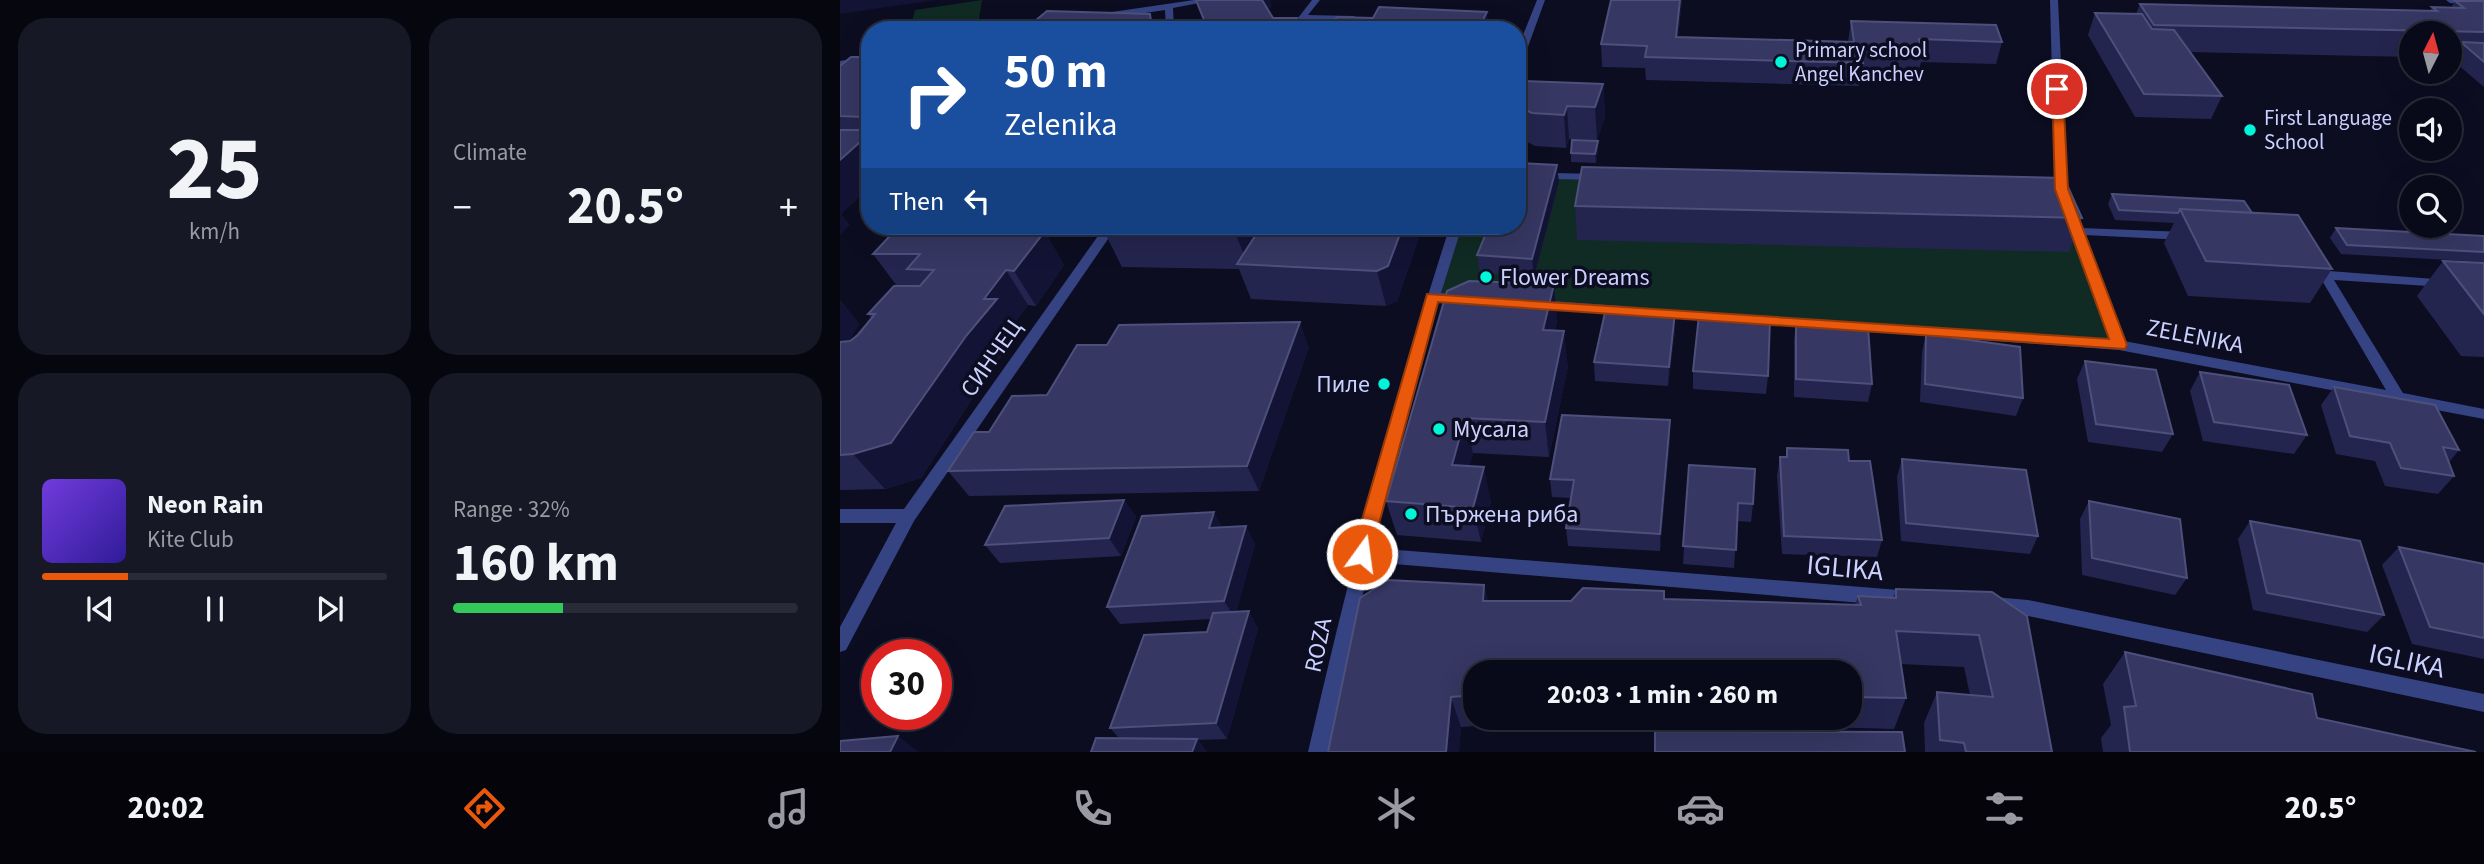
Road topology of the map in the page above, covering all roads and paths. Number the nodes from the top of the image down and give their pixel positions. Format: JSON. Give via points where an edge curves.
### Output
{"nodes":[{"id":1,"x":1211,"y":0,"type":"edge"},
{"id":2,"x":1316,"y":0,"type":"edge"},
{"id":3,"x":1541,"y":0,"type":"edge"},
{"id":4,"x":2054,"y":0,"type":"edge"},
{"id":5,"x":2450,"y":0,"type":"edge"},
{"id":6,"x":1171,"y":2,"type":"edge"},
{"id":7,"x":2484,"y":3,"type":"edge"},
{"id":8,"x":1100,"y":17,"type":"edge"},
{"id":9,"x":1371,"y":19,"type":"edge"},
{"id":10,"x":1170,"y":21,"type":"edge"},
{"id":11,"x":1526,"y":39,"type":"edge"},
{"id":12,"x":861,"y":60,"type":"edge"},
{"id":13,"x":840,"y":64,"type":"edge"},
{"id":14,"x":1526,"y":175,"type":"edge"},
{"id":15,"x":1612,"y":178,"type":"edge"},
{"id":16,"x":2048,"y":189,"type":"edge"},
{"id":17,"x":2061,"y":189,"type":"junction"},
{"id":18,"x":2076,"y":231,"type":"junction"},
{"id":19,"x":1105,"y":235,"type":"edge"},
{"id":20,"x":1453,"y":235,"type":"edge"},
{"id":21,"x":2195,"y":237,"type":"edge"},
{"id":22,"x":2308,"y":253,"type":"edge"},
{"id":23,"x":2325,"y":275,"type":"junction"},
{"id":24,"x":2458,"y":283,"type":"edge"},
{"id":25,"x":1432,"y":297,"type":"junction"},
{"id":26,"x":1472,"y":300,"type":"edge"},
{"id":27,"x":1524,"y":303,"type":"edge"},
{"id":28,"x":2119,"y":345,"type":"junction"},
{"id":29,"x":2398,"y":398,"type":"junction"},
{"id":30,"x":2484,"y":414,"type":"edge"},
{"id":31,"x":840,"y":516,"type":"edge"},
{"id":32,"x":908,"y":516,"type":"junction"},
{"id":33,"x":1362,"y":554,"type":"junction"},
{"id":34,"x":1931,"y":600,"type":"edge"},
{"id":35,"x":1972,"y":603,"type":"edge"},
{"id":36,"x":840,"y":644,"type":"edge"},
{"id":37,"x":2484,"y":703,"type":"edge"},
{"id":38,"x":1318,"y":752,"type":"edge"}],
"edges":[{"from":1,"to":6,"type":"street"},
{"from":2,"to":9,"type":"street","via":[[1302,18]]},
{"from":3,"to":11,"type":"street"},
{"from":4,"to":17,"type":"street"},
{"from":5,"to":7,"type":"street"},
{"from":6,"to":8,"type":"street"},
{"from":6,"to":10,"type":"street"},
{"from":12,"to":13,"type":"street"},
{"from":14,"to":15,"type":"street"},
{"from":16,"to":17,"type":"street"},
{"from":17,"to":18,"type":"street"},
{"from":18,"to":21,"type":"street"},
{"from":18,"to":28,"type":"street"},
{"from":19,"to":32,"type":"street","name":"СИНЧЕЦ"},
{"from":20,"to":25,"type":"street","name":"ROZA"},
{"from":22,"to":23,"type":"street"},
{"from":23,"to":24,"type":"street"},
{"from":23,"to":29,"type":"street"},
{"from":25,"to":26,"type":"street"},
{"from":25,"to":33,"type":"street","name":"ROZA"},
{"from":27,"to":28,"type":"street","name":"ZELENIKA"},
{"from":28,"to":29,"type":"street","name":"ZELENIKA"},
{"from":29,"to":30,"type":"street","name":"ZELENIKA"},
{"from":31,"to":32,"type":"street"},
{"from":32,"to":36,"type":"street","name":"СИНЧЕЦ"},
{"from":33,"to":34,"type":"street","name":"IGLIKA"},
{"from":33,"to":38,"type":"street","name":"ROZA"},
{"from":35,"to":37,"type":"street","name":"IGLIKA","via":[[2028,608]]}]}
